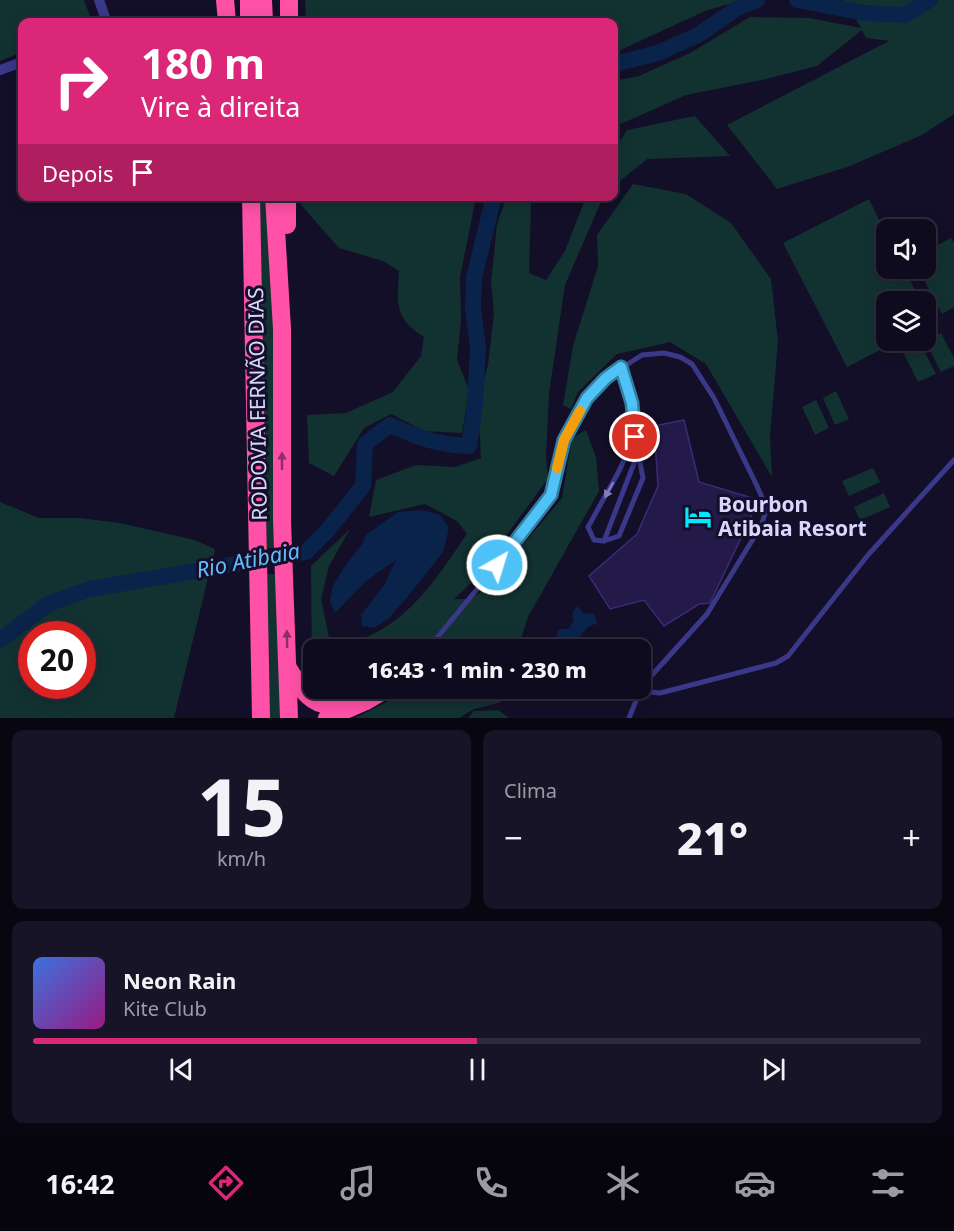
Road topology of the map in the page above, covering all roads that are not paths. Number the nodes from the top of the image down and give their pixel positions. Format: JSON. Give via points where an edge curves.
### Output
{"nodes":[{"id":1,"x":99,"y":0,"type":"edge"},
{"id":2,"x":225,"y":0,"type":"edge"},
{"id":3,"x":249,"y":0,"type":"edge"},
{"id":4,"x":263,"y":0,"type":"edge"},
{"id":5,"x":289,"y":0,"type":"edge"},
{"id":6,"x":105,"y":18,"type":"edge"},
{"id":7,"x":227,"y":18,"type":"edge"},
{"id":8,"x":249,"y":18,"type":"edge"},
{"id":9,"x":264,"y":18,"type":"edge"},
{"id":10,"x":289,"y":18,"type":"edge"},
{"id":11,"x":18,"y":63,"type":"edge"},
{"id":12,"x":0,"y":70,"type":"edge"},
{"id":13,"x":238,"y":201,"type":"edge"},
{"id":14,"x":251,"y":201,"type":"edge"},
{"id":15,"x":274,"y":201,"type":"edge"},
{"id":16,"x":287,"y":201,"type":"edge"},
{"id":17,"x":253,"y":329,"type":"junction"},
{"id":18,"x":282,"y":329,"type":"junction"},
{"id":19,"x":621,"y":367,"type":"junction"},
{"id":20,"x":635,"y":437,"type":"junction"},
{"id":21,"x":638,"y":453,"type":"junction"},
{"id":22,"x":954,"y":460,"type":"edge"},
{"id":23,"x":604,"y":541,"type":"junction"},
{"id":24,"x":436,"y":639,"type":"edge"},
{"id":25,"x":288,"y":667,"type":"junction"},
{"id":26,"x":651,"y":676,"type":"edge"},
{"id":27,"x":303,"y":691,"type":"edge"},
{"id":28,"x":651,"y":692,"type":"edge"},
{"id":29,"x":313,"y":699,"type":"edge"},
{"id":30,"x":342,"y":699,"type":"edge"},
{"id":31,"x":369,"y":699,"type":"edge"},
{"id":32,"x":637,"y":699,"type":"edge"},
{"id":33,"x":261,"y":718,"type":"edge"},
{"id":34,"x":289,"y":718,"type":"edge"},
{"id":35,"x":327,"y":718,"type":"edge"},
{"id":36,"x":629,"y":718,"type":"edge"}],
"edges":[{"from":1,"to":6,"type":"street"},
{"from":2,"to":7,"type":"highway"},
{"from":3,"to":8,"type":"highway"},
{"from":4,"to":9,"type":"highway"},
{"from":5,"to":10,"type":"highway"},
{"from":11,"to":12,"type":"street"},
{"from":13,"to":17,"type":"highway"},
{"from":14,"to":17,"type":"highway","name":"RODOVIA FERNÃO DIAS"},
{"from":15,"to":18,"type":"highway","name":"RODOVIA FERNÃO DIAS"},
{"from":16,"to":18,"type":"highway"},
{"from":17,"to":33,"type":"highway","name":"RODOVIA FERNÃO DIAS"},
{"from":25,"to":18,"type":"highway","name":"RODOVIA FERNÃO DIAS","one_way":true,"via":[[282,520]]},
{"from":19,"to":20,"type":"lane","via":[[632,403]]},
{"from":19,"to":24,"type":"lane","via":[[587,398],[564,440],[551,495]]},
{"from":19,"to":26,"type":"lane","via":[[642,355],[664,353],[692,364],[729,426],[764,502],[761,526],[707,614]]},
{"from":20,"to":21,"type":"lane"},
{"from":20,"to":23,"type":"lane","one_way":true,"via":[[588,527],[594,540]]},
{"from":21,"to":23,"type":"lane"},
{"from":21,"to":23,"type":"lane","via":[[643,478],[619,536]]},
{"from":22,"to":28,"type":"lane","via":[[868,555],[788,656],[776,663]]},
{"from":25,"to":27,"type":"highway"},
{"from":25,"to":34,"type":"highway","name":"RODOVIA FERNÃO DIAS"},
{"from":29,"to":30,"type":"highway","via":[[331,704]]},
{"from":31,"to":35,"type":"highway"},
{"from":32,"to":36,"type":"lane"}]}
